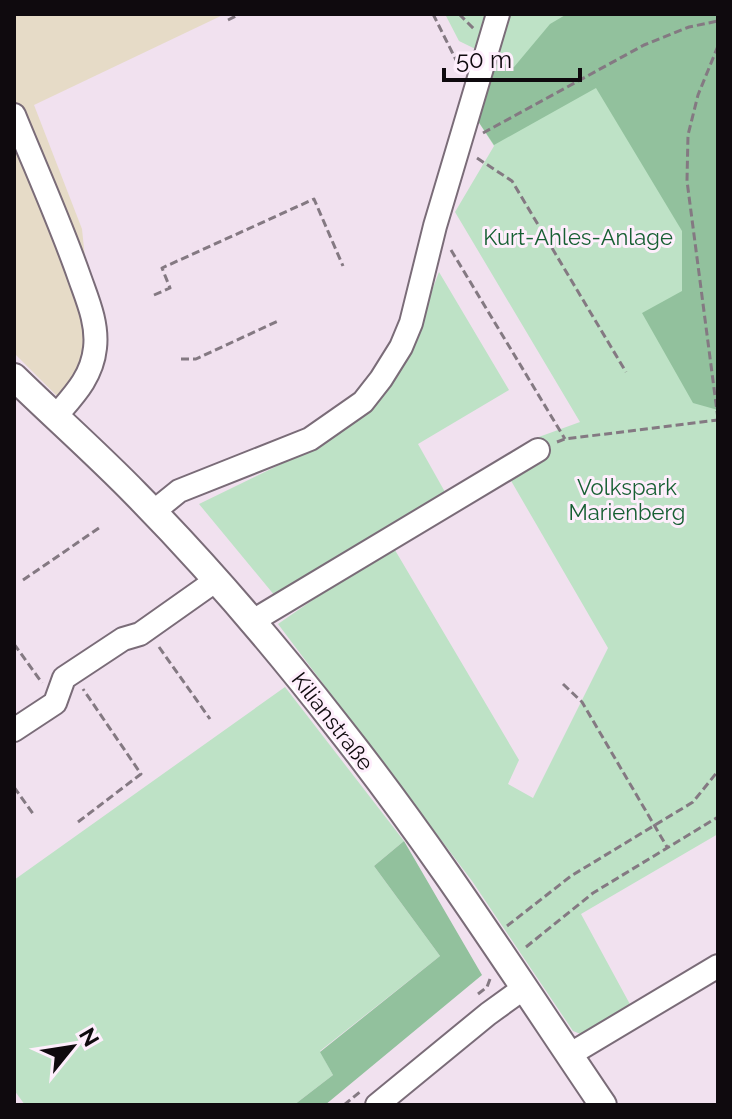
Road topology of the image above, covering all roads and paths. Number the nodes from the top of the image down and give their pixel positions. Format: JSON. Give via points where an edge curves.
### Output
{"nodes":[{"id":1,"x":240,"y":14,"type":"edge"},
{"id":2,"x":433,"y":14,"type":"edge"},
{"id":3,"x":498,"y":14,"type":"edge"},
{"id":4,"x":228,"y":20,"type":"dead end"},
{"id":5,"x":718,"y":21,"type":"edge"},
{"id":6,"x":718,"y":46,"type":"edge"},
{"id":7,"x":474,"y":94,"type":"junction"},
{"id":8,"x":14,"y":115,"type":"edge"},
{"id":9,"x":461,"y":142,"type":"junction"},
{"id":10,"x":435,"y":226,"type":"junction"},
{"id":11,"x":343,"y":266,"type":"dead end"},
{"id":12,"x":154,"y":295,"type":"dead end"},
{"id":13,"x":278,"y":321,"type":"dead end"},
{"id":14,"x":181,"y":359,"type":"dead end"},
{"id":15,"x":626,"y":372,"type":"dead end"},
{"id":16,"x":14,"y":377,"type":"edge"},
{"id":17,"x":56,"y":416,"type":"junction"},
{"id":18,"x":718,"y":419,"type":"edge"},
{"id":19,"x":565,"y":439,"type":"junction"},
{"id":20,"x":538,"y":450,"type":"joint"},
{"id":21,"x":153,"y":512,"type":"junction"},
{"id":22,"x":99,"y":528,"type":"dead end"},
{"id":23,"x":23,"y":580,"type":"dead end"},
{"id":24,"x":215,"y":581,"type":"junction"},
{"id":25,"x":251,"y":622,"type":"junction"},
{"id":26,"x":147,"y":629,"type":"junction"},
{"id":27,"x":14,"y":644,"type":"edge"},
{"id":28,"x":72,"y":672,"type":"junction"},
{"id":29,"x":563,"y":684,"type":"dead end"},
{"id":30,"x":55,"y":703,"type":"junction"},
{"id":31,"x":210,"y":719,"type":"dead end"},
{"id":32,"x":14,"y":730,"type":"edge"},
{"id":33,"x":718,"y":771,"type":"edge"},
{"id":34,"x":14,"y":787,"type":"edge"},
{"id":35,"x":34,"y":815,"type":"dead end"},
{"id":36,"x":718,"y":817,"type":"edge"},
{"id":37,"x":78,"y":822,"type":"dead end"},
{"id":38,"x":654,"y":825,"type":"junction"},
{"id":39,"x":667,"y":847,"type":"junction"},
{"id":40,"x":501,"y":930,"type":"dead end"},
{"id":41,"x":718,"y":966,"type":"edge"},
{"id":42,"x":498,"y":969,"type":"junction"},
{"id":43,"x":524,"y":988,"type":"junction"},
{"id":44,"x":475,"y":997,"type":"dead end"},
{"id":45,"x":569,"y":1055,"type":"junction"},
{"id":46,"x":370,"y":1083,"type":"dead end"},
{"id":47,"x":344,"y":1105,"type":"edge"},
{"id":48,"x":377,"y":1105,"type":"edge"},
{"id":49,"x":603,"y":1105,"type":"edge"}],
"edges":[{"from":1,"to":4,"type":"path"},
{"from":2,"to":7,"type":"path"},
{"from":3,"to":7,"type":"street"},
{"from":5,"to":9,"type":"path","via":[[644,45],[488,133]]},
{"from":6,"to":18,"type":"path","via":[[688,135],[687,181]]},
{"from":7,"to":9,"type":"street"},
{"from":8,"to":17,"type":"street","via":[[94,320],[95,348],[88,373]]},
{"from":9,"to":10,"type":"street"},
{"from":9,"to":15,"type":"path","via":[[512,181]]},
{"from":10,"to":19,"type":"path"},
{"from":10,"to":21,"type":"street","via":[[411,323],[363,402],[310,439],[179,491]]},
{"from":11,"to":12,"type":"path","via":[[314,199],[162,268],[170,288]]},
{"from":13,"to":14,"type":"path","via":[[196,359]]},
{"from":16,"to":17,"type":"main road","name":"Kilianstraße"},
{"from":17,"to":21,"type":"main road","name":"Kilianstraße"},
{"from":18,"to":19,"type":"path"},
{"from":19,"to":20,"type":"path"},
{"from":20,"to":25,"type":"street"},
{"from":21,"to":24,"type":"main road","name":"Kilianstraße"},
{"from":22,"to":23,"type":"path"},
{"from":24,"to":25,"type":"main road","name":"Kilianstraße"},
{"from":24,"to":26,"type":"street"},
{"from":25,"to":42,"type":"main road","name":"Kilianstraße","via":[[394,799]]},
{"from":26,"to":28,"type":"street"},
{"from":26,"to":31,"type":"path"},
{"from":27,"to":30,"type":"path"},
{"from":28,"to":30,"type":"street","via":[[64,678]]},
{"from":28,"to":37,"type":"path","via":[[141,774]]},
{"from":29,"to":38,"type":"path","via":[[582,702]]},
{"from":30,"to":32,"type":"street"},
{"from":33,"to":38,"type":"path","via":[[693,802]]},
{"from":34,"to":35,"type":"path"},
{"from":36,"to":39,"type":"path"},
{"from":38,"to":39,"type":"path"},
{"from":38,"to":40,"type":"path","via":[[571,876]]},
{"from":39,"to":42,"type":"path","via":[[593,893]]},
{"from":41,"to":45,"type":"street"},
{"from":42,"to":43,"type":"main road","name":"Kilianstraße"},
{"from":42,"to":44,"type":"path"},
{"from":43,"to":45,"type":"main road","name":"Kilianstraße"},
{"from":43,"to":48,"type":"street"},
{"from":45,"to":49,"type":"main road","name":"Kilianstraße"},
{"from":46,"to":47,"type":"path"}]}
